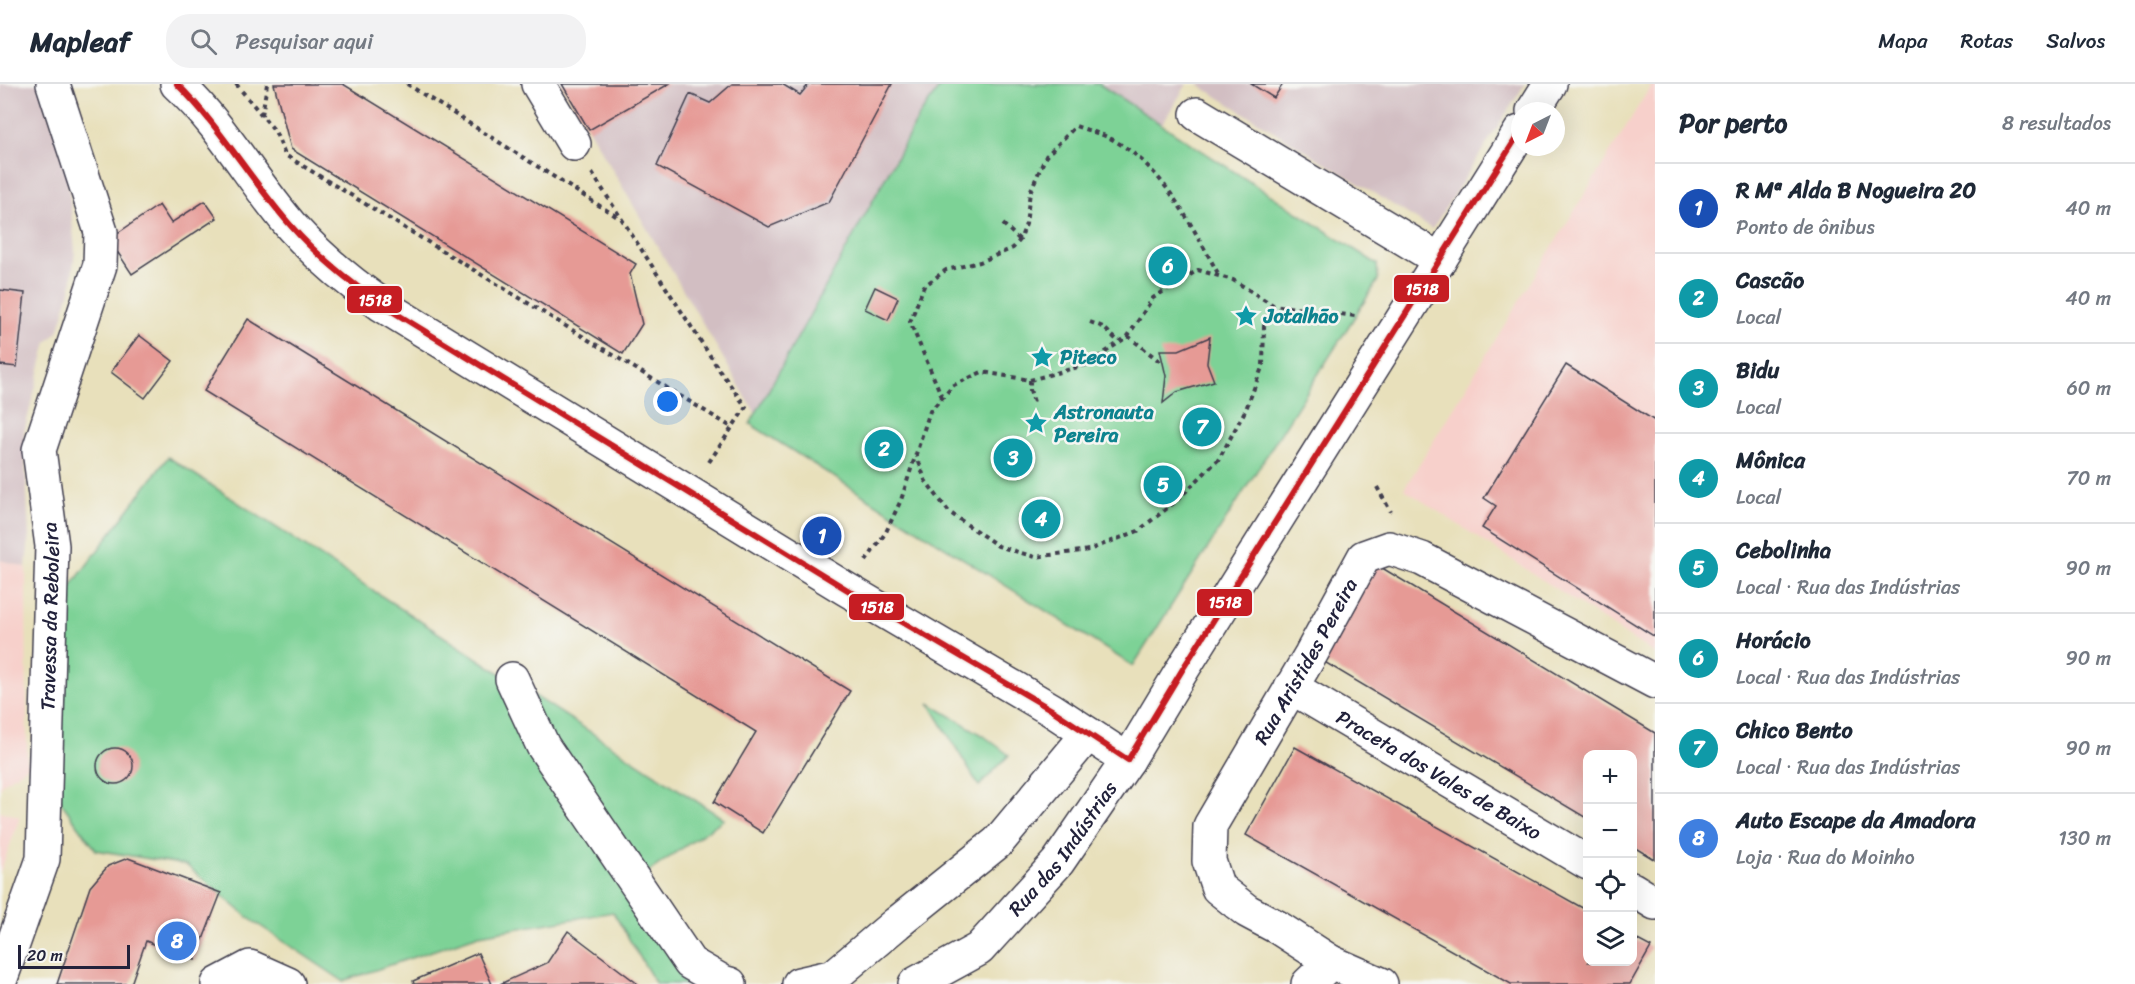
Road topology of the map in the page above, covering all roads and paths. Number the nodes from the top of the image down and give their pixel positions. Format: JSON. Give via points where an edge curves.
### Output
{"nodes":[{"id":1,"x":53,"y":84,"type":"edge"},
{"id":2,"x":177,"y":84,"type":"edge"},
{"id":3,"x":236,"y":84,"type":"edge"},
{"id":4,"x":267,"y":84,"type":"edge"},
{"id":5,"x":407,"y":84,"type":"edge"},
{"id":6,"x":538,"y":84,"type":"edge"},
{"id":7,"x":1550,"y":84,"type":"edge"},
{"id":8,"x":1539,"y":102,"type":"edge"},
{"id":9,"x":1197,"y":114,"type":"dead end"},
{"id":10,"x":262,"y":115,"type":"junction"},
{"id":11,"x":574,"y":144,"type":"joint"},
{"id":12,"x":1511,"y":146,"type":"edge"},
{"id":13,"x":622,"y":220,"type":"junction"},
{"id":14,"x":1003,"y":224,"type":"dead end"},
{"id":15,"x":1020,"y":240,"type":"junction"},
{"id":16,"x":1440,"y":260,"type":"junction"},
{"id":17,"x":1219,"y":276,"type":"junction"},
{"id":18,"x":1273,"y":305,"type":"junction"},
{"id":19,"x":1355,"y":316,"type":"dead end"},
{"id":20,"x":1090,"y":322,"type":"dead end"},
{"id":21,"x":1128,"y":336,"type":"junction"},
{"id":22,"x":1119,"y":342,"type":"junction"},
{"id":23,"x":1163,"y":364,"type":"dead end"},
{"id":24,"x":1030,"y":380,"type":"junction"},
{"id":25,"x":942,"y":397,"type":"junction"},
{"id":26,"x":1035,"y":405,"type":"dead end"},
{"id":27,"x":733,"y":428,"type":"junction"},
{"id":28,"x":916,"y":453,"type":"junction"},
{"id":29,"x":687,"y":493,"type":"junction"},
{"id":30,"x":846,"y":590,"type":"junction"},
{"id":31,"x":512,"y":679,"type":"dead end"},
{"id":32,"x":1655,"y":682,"type":"edge"},
{"id":33,"x":1291,"y":687,"type":"junction"},
{"id":34,"x":1088,"y":734,"type":"junction"},
{"id":35,"x":1128,"y":760,"type":"junction"},
{"id":36,"x":1583,"y":861,"type":"edge"},
{"id":37,"x":1637,"y":892,"type":"edge"},
{"id":38,"x":1655,"y":903,"type":"edge"},
{"id":39,"x":1331,"y":962,"type":"junction"},
{"id":40,"x":0,"y":981,"type":"edge"},
{"id":41,"x":218,"y":984,"type":"edge"},
{"id":42,"x":288,"y":984,"type":"edge"},
{"id":43,"x":730,"y":984,"type":"edge"},
{"id":44,"x":799,"y":984,"type":"edge"},
{"id":45,"x":915,"y":984,"type":"edge"},
{"id":46,"x":1308,"y":984,"type":"edge"},
{"id":47,"x":1381,"y":984,"type":"edge"}],
"edges":[{"from":1,"to":40,"type":"street","name":"Travessa da Reboleira","via":[[101,232],[100,266],[39,450],[52,546],[43,859]]},
{"from":2,"to":29,"type":"street","via":[[196,102],[292,226],[347,280]]},
{"from":3,"to":10,"type":"path"},
{"from":4,"to":10,"type":"path"},
{"from":5,"to":13,"type":"path"},
{"from":6,"to":11,"type":"street"},
{"from":7,"to":8,"type":"street"},
{"from":9,"to":16,"type":"street"},
{"from":10,"to":27,"type":"path","via":[[275,131],[285,155]]},
{"from":11,"to":13,"type":"path"},
{"from":12,"to":16,"type":"street","name":"Rua das Indústrias"},
{"from":13,"to":27,"type":"path","via":[[746,407]]},
{"from":14,"to":15,"type":"path"},
{"from":15,"to":17,"type":"path","via":[[1030,192],[1046,156],[1076,126],[1115,140],[1154,170]]},
{"from":15,"to":25,"type":"path","via":[[996,256],[946,270],[924,286],[910,322]]},
{"from":16,"to":35,"type":"street","name":"Rua das Indústrias"},
{"from":17,"to":18,"type":"path","via":[[1233,280]]},
{"from":17,"to":21,"type":"path","via":[[1198,270],[1153,298]]},
{"from":18,"to":19,"type":"path"},
{"from":18,"to":28,"type":"path","via":[[1264,326],[1263,365],[1246,410],[1219,459],[1138,531],[1089,550],[1035,557],[998,546],[949,512],[926,480]]},
{"from":20,"to":22,"type":"path","via":[[1103,327]]},
{"from":21,"to":22,"type":"path"},
{"from":21,"to":23,"type":"path"},
{"from":22,"to":24,"type":"path","via":[[1089,364]]},
{"from":24,"to":25,"type":"path","via":[[982,372],[954,385]]},
{"from":24,"to":26,"type":"path"},
{"from":25,"to":28,"type":"path","via":[[930,411]]},
{"from":27,"to":29,"type":"path"},
{"from":28,"to":30,"type":"path","via":[[886,532]]},
{"from":29,"to":30,"type":"street"},
{"from":30,"to":34,"type":"street"},
{"from":31,"to":43,"type":"street","via":[[543,746],[690,963]]},
{"from":32,"to":33,"type":"street","name":"Rua Aristides Pereira","via":[[1422,559],[1389,548],[1364,557]]},
{"from":33,"to":36,"type":"street","name":"Praceta dos Vales de Baixo"},
{"from":33,"to":39,"type":"street","name":"Rua Aristides Pereira","via":[[1210,826],[1209,861],[1218,888],[1247,911]]},
{"from":34,"to":35,"type":"street"},
{"from":34,"to":44,"type":"street","via":[[998,842],[834,976]]},
{"from":35,"to":45,"type":"street","name":"Rua das Indústrias","via":[[1058,862],[979,949]]},
{"from":37,"to":38,"type":"street"},
{"from":39,"to":46,"type":"street"},
{"from":39,"to":47,"type":"street","name":"Rua Aristides Pereira"},
{"from":41,"to":42,"type":"street","via":[[250,967]]}]}
